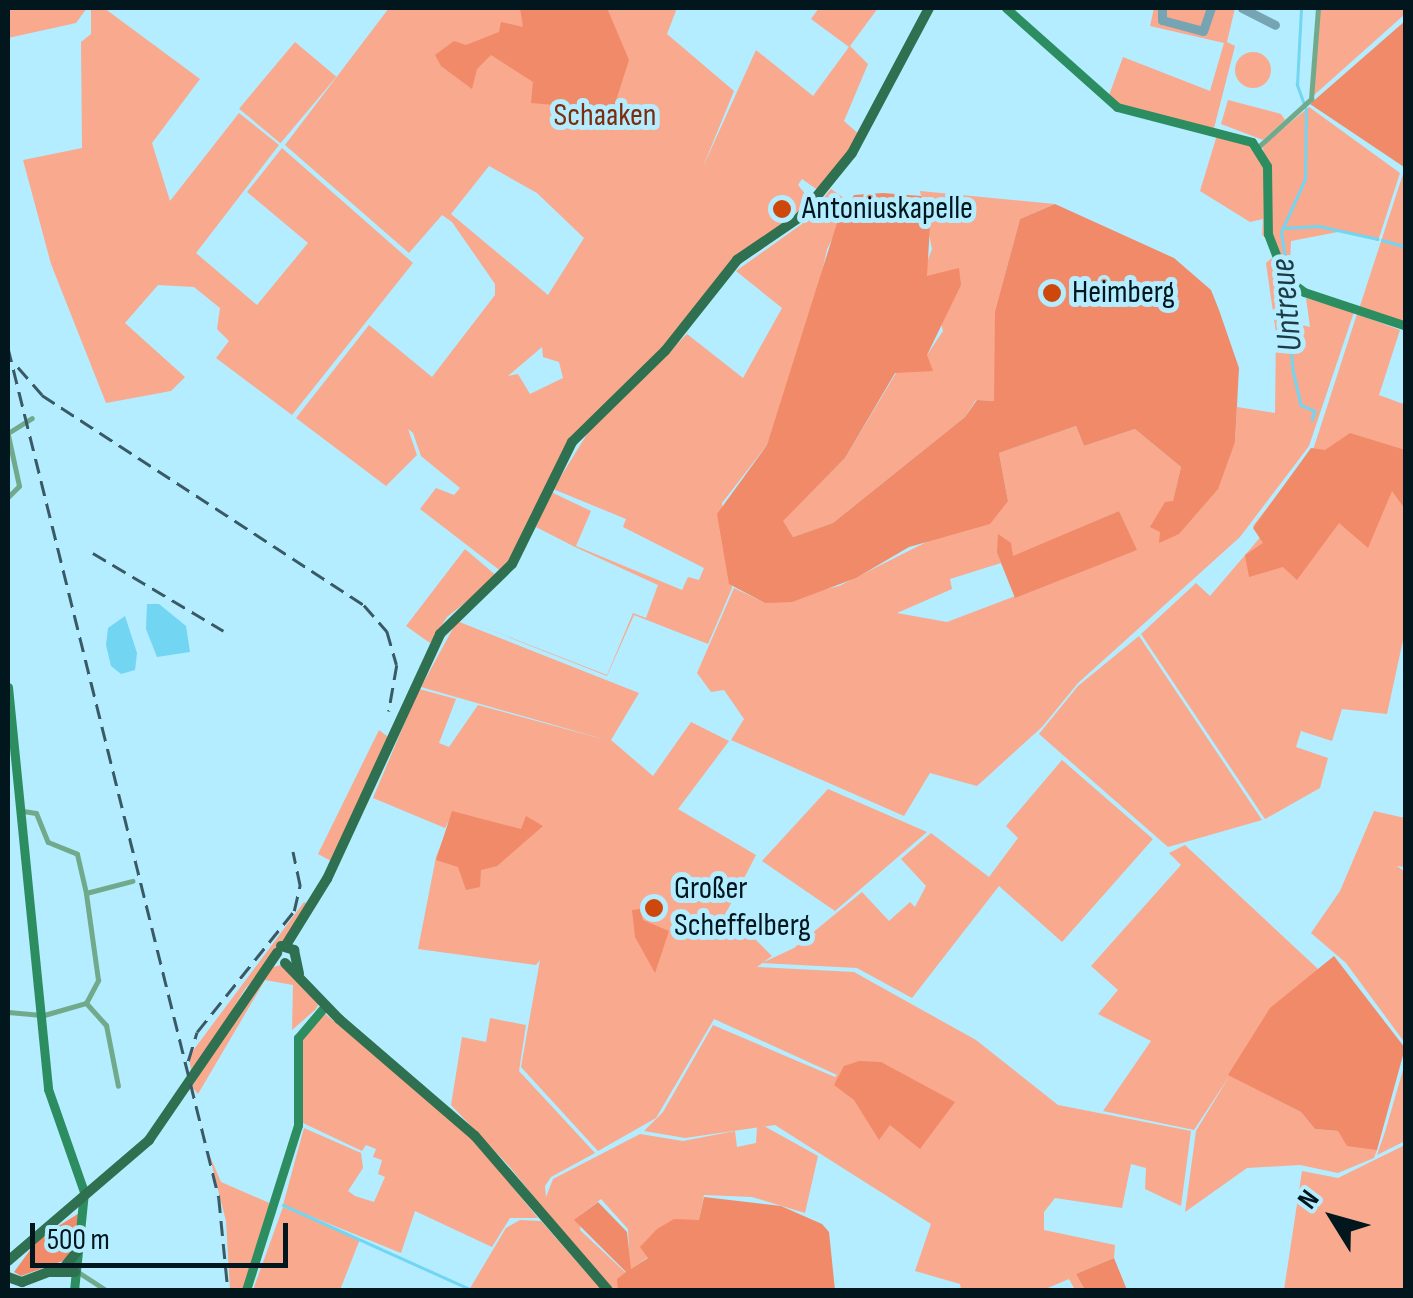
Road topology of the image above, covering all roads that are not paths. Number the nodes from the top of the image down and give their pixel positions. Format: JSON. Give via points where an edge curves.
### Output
{"nodes":[{"id":1,"x":929,"y":8,"type":"edge"},
{"id":2,"x":1006,"y":8,"type":"edge"},
{"id":3,"x":1318,"y":8,"type":"edge"},
{"id":4,"x":1258,"y":147,"type":"junction"},
{"id":5,"x":1406,"y":326,"type":"edge"},
{"id":6,"x":32,"y":418,"type":"dead end"},
{"id":7,"x":8,"y":434,"type":"edge"},
{"id":8,"x":8,"y":497,"type":"edge"},
{"id":9,"x":8,"y":695,"type":"edge"},
{"id":10,"x":23,"y":811,"type":"junction"},
{"id":11,"x":132,"y":881,"type":"dead end"},
{"id":12,"x":86,"y":893,"type":"junction"},
{"id":13,"x":286,"y":955,"type":"junction"},
{"id":14,"x":86,"y":1003,"type":"junction"},
{"id":15,"x":326,"y":1005,"type":"junction"},
{"id":16,"x":8,"y":1012,"type":"edge"},
{"id":17,"x":42,"y":1016,"type":"junction"},
{"id":18,"x":118,"y":1086,"type":"dead end"},
{"id":19,"x":22,"y":1245,"type":"junction"},
{"id":20,"x":78,"y":1250,"type":"joint"},
{"id":21,"x":8,"y":1261,"type":"edge"},
{"id":22,"x":70,"y":1273,"type":"junction"},
{"id":23,"x":8,"y":1280,"type":"edge"},
{"id":24,"x":27,"y":1280,"type":"junction"},
{"id":25,"x":74,"y":1290,"type":"edge"},
{"id":26,"x":106,"y":1290,"type":"edge"},
{"id":27,"x":246,"y":1290,"type":"edge"},
{"id":28,"x":608,"y":1290,"type":"edge"}],
"edges":[{"from":1,"to":13,"type":"main road","via":[[852,153],[800,217],[738,260],[664,351],[572,442],[512,564],[440,634]]},
{"from":2,"to":4,"type":"street","via":[[1118,107],[1236,134]]},
{"from":3,"to":4,"type":"street","via":[[1312,95]]},
{"from":4,"to":5,"type":"street","via":[[1268,169],[1269,237],[1286,279],[1304,292]]},
{"from":6,"to":7,"type":"street","via":[[13,424]]},
{"from":7,"to":8,"type":"street","via":[[19,486]]},
{"from":9,"to":10,"type":"street"},
{"from":10,"to":12,"type":"street","via":[[36,813],[48,842],[78,854]]},
{"from":10,"to":17,"type":"street"},
{"from":11,"to":12,"type":"street"},
{"from":12,"to":14,"type":"street","via":[[98,980]]},
{"from":13,"to":15,"type":"main road"},
{"from":13,"to":19,"type":"main road","via":[[239,1002],[149,1140]]},
{"from":14,"to":17,"type":"street"},
{"from":14,"to":18,"type":"street","via":[[106,1025]]},
{"from":15,"to":27,"type":"street","via":[[298,1038],[298,1125]]},
{"from":15,"to":28,"type":"main road","via":[[466,1128]]},
{"from":16,"to":17,"type":"street"},
{"from":17,"to":20,"type":"street","via":[[48,1089],[83,1184]]},
{"from":19,"to":21,"type":"main road"},
{"from":19,"to":24,"type":"main road","via":[[9,1270]]},
{"from":20,"to":22,"type":"main road"},
{"from":22,"to":23,"type":"main road"},
{"from":22,"to":24,"type":"main road"},
{"from":22,"to":25,"type":"street"},
{"from":22,"to":26,"type":"street"},
{"from":23,"to":24,"type":"main road"}]}
